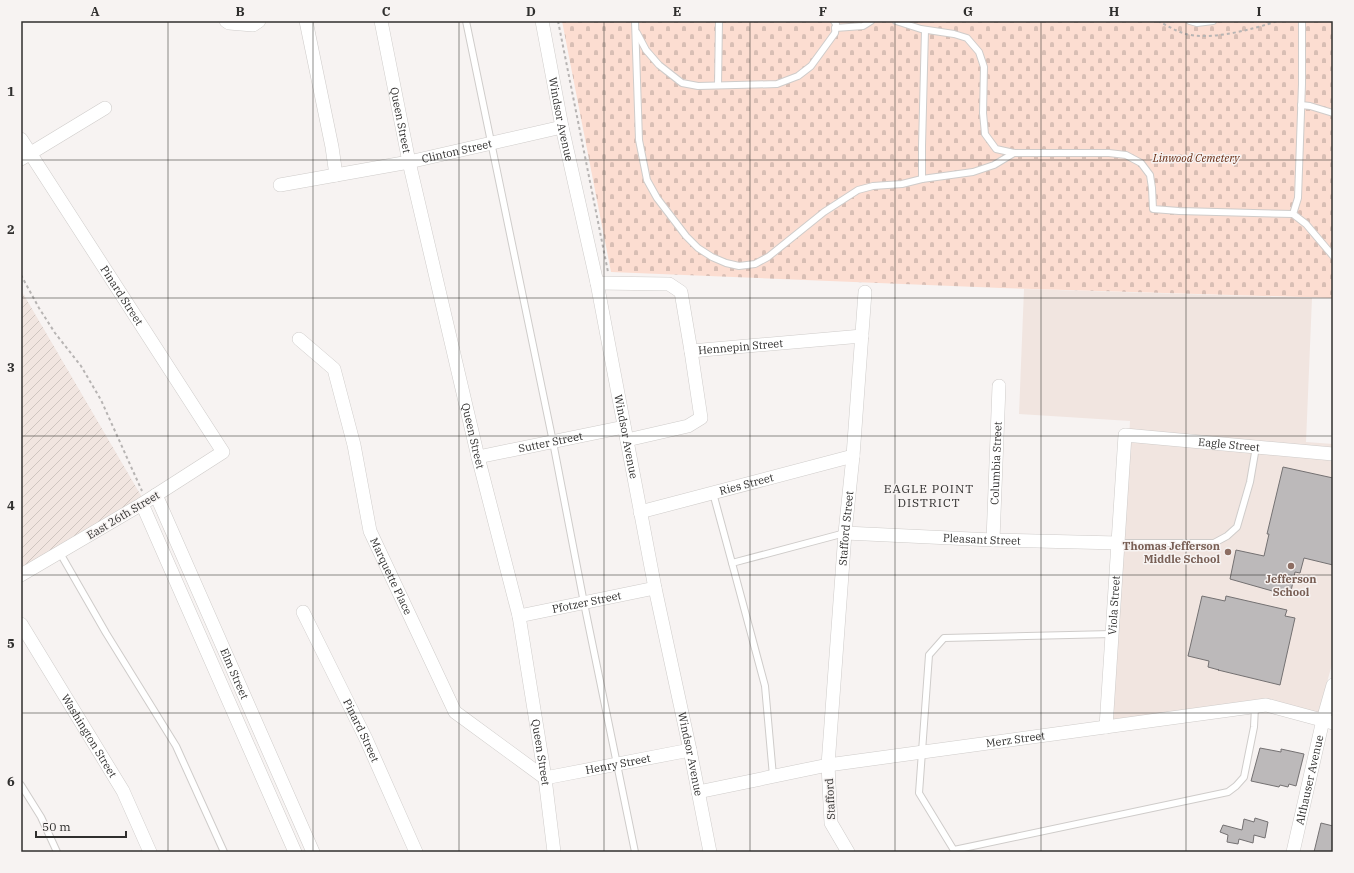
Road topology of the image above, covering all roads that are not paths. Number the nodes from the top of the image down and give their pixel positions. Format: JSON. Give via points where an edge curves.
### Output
{"nodes":[{"id":1,"x":226,"y":21,"type":"edge"},
{"id":2,"x":259,"y":21,"type":"edge"},
{"id":3,"x":306,"y":21,"type":"edge"},
{"id":4,"x":381,"y":21,"type":"edge"},
{"id":5,"x":466,"y":21,"type":"edge"},
{"id":6,"x":542,"y":21,"type":"edge"},
{"id":7,"x":635,"y":21,"type":"edge"},
{"id":8,"x":719,"y":21,"type":"edge"},
{"id":9,"x":834,"y":21,"type":"edge"},
{"id":10,"x":871,"y":21,"type":"edge"},
{"id":11,"x":896,"y":21,"type":"edge"},
{"id":12,"x":1190,"y":21,"type":"edge"},
{"id":13,"x":1213,"y":21,"type":"edge"},
{"id":14,"x":1302,"y":21,"type":"edge"},
{"id":15,"x":835,"y":28,"type":"junction"},
{"id":16,"x":635,"y":29,"type":"junction"},
{"id":17,"x":925,"y":30,"type":"junction"},
{"id":18,"x":718,"y":85,"type":"junction"},
{"id":19,"x":1301,"y":105,"type":"junction"},
{"id":20,"x":105,"y":108,"type":"dead end"},
{"id":21,"x":1333,"y":113,"type":"edge"},
{"id":22,"x":562,"y":127,"type":"junction"},
{"id":23,"x":21,"y":139,"type":"edge"},
{"id":24,"x":491,"y":143,"type":"junction"},
{"id":25,"x":1014,"y":153,"type":"junction"},
{"id":26,"x":26,"y":157,"type":"edge"},
{"id":27,"x":409,"y":162,"type":"junction"},
{"id":28,"x":336,"y":175,"type":"junction"},
{"id":29,"x":922,"y":179,"type":"junction"},
{"id":30,"x":280,"y":185,"type":"dead end"},
{"id":31,"x":1292,"y":214,"type":"junction"},
{"id":32,"x":1333,"y":256,"type":"edge"},
{"id":33,"x":598,"y":283,"type":"junction"},
{"id":34,"x":865,"y":292,"type":"dead end"},
{"id":35,"x":862,"y":336,"type":"junction"},
{"id":36,"x":299,"y":339,"type":"dead end"},
{"id":37,"x":692,"y":351,"type":"junction"},
{"id":38,"x":999,"y":386,"type":"dead end"},
{"id":39,"x":624,"y":426,"type":"junction"},
{"id":40,"x":1125,"y":435,"type":"joint"},
{"id":41,"x":626,"y":440,"type":"junction"},
{"id":42,"x":553,"y":442,"type":"junction"},
{"id":43,"x":1256,"y":447,"type":"junction"},
{"id":44,"x":223,"y":452,"type":"joint"},
{"id":45,"x":1333,"y":454,"type":"edge"},
{"id":46,"x":853,"y":456,"type":"junction"},
{"id":47,"x":478,"y":457,"type":"junction"},
{"id":48,"x":713,"y":493,"type":"junction"},
{"id":49,"x":156,"y":495,"type":"junction"},
{"id":50,"x":142,"y":504,"type":"junction"},
{"id":51,"x":640,"y":512,"type":"junction"},
{"id":52,"x":845,"y":533,"type":"junction"},
{"id":53,"x":993,"y":540,"type":"junction"},
{"id":54,"x":1118,"y":543,"type":"junction"},
{"id":55,"x":60,"y":553,"type":"junction"},
{"id":56,"x":732,"y":563,"type":"junction"},
{"id":57,"x":21,"y":576,"type":"edge"},
{"id":58,"x":655,"y":588,"type":"junction"},
{"id":59,"x":584,"y":603,"type":"junction"},
{"id":60,"x":303,"y":612,"type":"dead end"},
{"id":61,"x":518,"y":616,"type":"junction"},
{"id":62,"x":21,"y":624,"type":"edge"},
{"id":63,"x":1112,"y":634,"type":"junction"},
{"id":64,"x":1333,"y":685,"type":"edge"},
{"id":65,"x":1255,"y":707,"type":"junction"},
{"id":66,"x":1328,"y":722,"type":"edge"},
{"id":67,"x":1106,"y":727,"type":"junction"},
{"id":68,"x":690,"y":750,"type":"junction"},
{"id":69,"x":921,"y":752,"type":"junction"},
{"id":70,"x":616,"y":764,"type":"junction"},
{"id":71,"x":828,"y":765,"type":"junction"},
{"id":72,"x":773,"y":776,"type":"junction"},
{"id":73,"x":545,"y":778,"type":"junction"},
{"id":74,"x":21,"y":785,"type":"edge"},
{"id":75,"x":698,"y":792,"type":"junction"},
{"id":76,"x":955,"y":851,"type":"edge"},
{"id":77,"x":57,"y":852,"type":"edge"},
{"id":78,"x":150,"y":852,"type":"edge"},
{"id":79,"x":224,"y":852,"type":"edge"},
{"id":80,"x":295,"y":852,"type":"edge"},
{"id":81,"x":313,"y":852,"type":"edge"},
{"id":82,"x":416,"y":852,"type":"edge"},
{"id":83,"x":554,"y":852,"type":"edge"},
{"id":84,"x":634,"y":852,"type":"edge"},
{"id":85,"x":710,"y":852,"type":"edge"},
{"id":86,"x":848,"y":852,"type":"edge"},
{"id":87,"x":1293,"y":852,"type":"edge"}],
"edges":[{"from":1,"to":2,"type":"street","via":[[253,25]]},
{"from":3,"to":28,"type":"street"},
{"from":4,"to":27,"type":"street","name":"Queen Street"},
{"from":5,"to":24,"type":"lane"},
{"from":6,"to":22,"type":"street","name":"Windsor Avenue"},
{"from":7,"to":16,"type":"lane"},
{"from":8,"to":18,"type":"lane"},
{"from":9,"to":15,"type":"lane"},
{"from":10,"to":15,"type":"lane","via":[[863,26]]},
{"from":11,"to":17,"type":"lane"},
{"from":12,"to":13,"type":"lane"},
{"from":14,"to":19,"type":"lane"},
{"from":15,"to":18,"type":"lane","via":[[835,33],[811,66],[798,76],[777,84]]},
{"from":16,"to":18,"type":"lane","via":[[646,50],[659,65],[682,83],[698,86]]},
{"from":16,"to":29,"type":"lane","via":[[639,140],[647,180],[657,198],[686,236],[712,257],[739,266],[755,264],[858,190]]},
{"from":17,"to":25,"type":"lane","via":[[967,38],[979,52],[984,68],[985,134],[996,149]]},
{"from":17,"to":29,"type":"lane"},
{"from":19,"to":21,"type":"lane"},
{"from":19,"to":31,"type":"lane","via":[[1298,198]]},
{"from":20,"to":26,"type":"street"},
{"from":22,"to":24,"type":"street","name":"Clinton Street"},
{"from":22,"to":33,"type":"street","name":"Windsor Avenue"},
{"from":23,"to":26,"type":"street","name":"Pinard Street"},
{"from":24,"to":27,"type":"street","name":"Clinton Street"},
{"from":24,"to":42,"type":"lane"},
{"from":25,"to":29,"type":"lane","via":[[994,165],[973,172]]},
{"from":25,"to":31,"type":"lane","via":[[1126,155],[1141,163],[1150,175],[1153,209]]},
{"from":26,"to":44,"type":"street","name":"Pinard Street"},
{"from":27,"to":28,"type":"street","name":"Clinton Street"},
{"from":27,"to":47,"type":"street","name":"Queen Street"},
{"from":28,"to":30,"type":"street","name":"Clinton Street"},
{"from":31,"to":32,"type":"lane","via":[[1306,224]]},
{"from":33,"to":37,"type":"street","name":"Hennepin Street","via":[[669,284],[681,292]]},
{"from":33,"to":39,"type":"street","name":"Windsor Avenue"},
{"from":34,"to":35,"type":"street","name":"Stafford Street"},
{"from":35,"to":37,"type":"street","name":"Hennepin Street"},
{"from":35,"to":46,"type":"street","name":"Stafford Street"},
{"from":36,"to":73,"type":"street","name":"Marquette Place","via":[[334,369],[354,446],[370,531],[455,712]]},
{"from":37,"to":41,"type":"street","via":[[701,418],[688,426]]},
{"from":38,"to":53,"type":"street","name":"Columbia Street"},
{"from":39,"to":41,"type":"street","name":"Windsor Avenue"},
{"from":39,"to":42,"type":"street","name":"Sutter Street"},
{"from":40,"to":43,"type":"street","name":"Eagle Street"},
{"from":40,"to":54,"type":"street","name":"Viola Street"},
{"from":41,"to":51,"type":"street","name":"Windsor Avenue"},
{"from":42,"to":47,"type":"street","name":"Sutter Street"},
{"from":42,"to":59,"type":"lane"},
{"from":43,"to":45,"type":"street","name":"Eagle Street"},
{"from":43,"to":54,"type":"lane","via":[[1250,482],[1237,527],[1227,536],[1214,542]]},
{"from":44,"to":49,"type":"street","name":"East 26th Street"},
{"from":46,"to":48,"type":"street","name":"Ries Street"},
{"from":46,"to":52,"type":"street","name":"Stafford Street"},
{"from":47,"to":61,"type":"street","name":"Queen Street"},
{"from":48,"to":51,"type":"street","name":"Ries Street"},
{"from":48,"to":56,"type":"lane"},
{"from":49,"to":50,"type":"street","name":"East 26th Street"},
{"from":49,"to":81,"type":"street","name":"Elm Street"},
{"from":50,"to":55,"type":"street","name":"East 26th Street"},
{"from":50,"to":80,"type":"street","name":"Elm Street"},
{"from":51,"to":58,"type":"street","name":"Windsor Avenue"},
{"from":52,"to":53,"type":"street","name":"Pleasant Street"},
{"from":52,"to":56,"type":"lane"},
{"from":52,"to":71,"type":"street","name":"Stafford Street"},
{"from":53,"to":54,"type":"street","name":"Pleasant Street"},
{"from":54,"to":63,"type":"street","name":"Viola Street"},
{"from":55,"to":57,"type":"street","name":"East 26th Street"},
{"from":55,"to":79,"type":"lane","via":[[176,746]]},
{"from":56,"to":72,"type":"lane","via":[[765,686]]},
{"from":58,"to":59,"type":"street","name":"Pfotzer Street"},
{"from":58,"to":68,"type":"street","name":"Windsor Avenue"},
{"from":59,"to":61,"type":"street","name":"Pfotzer Street"},
{"from":59,"to":70,"type":"lane"},
{"from":60,"to":82,"type":"street","name":"Pinard Street","via":[[366,739]]},
{"from":61,"to":73,"type":"street","name":"Queen Street"},
{"from":62,"to":78,"type":"street","name":"Washington Street","via":[[122,791]]},
{"from":63,"to":67,"type":"street","name":"Viola Street"},
{"from":63,"to":69,"type":"lane","via":[[944,638],[930,655]]},
{"from":64,"to":66,"type":"street","name":"Althauser Avenue"},
{"from":65,"to":66,"type":"street","name":"Merz Street","via":[[1266,705]]},
{"from":65,"to":67,"type":"street","name":"Merz Street"},
{"from":65,"to":76,"type":"lane","via":[[1244,777],[1228,792]]},
{"from":66,"to":87,"type":"street","name":"Althauser Avenue"},
{"from":67,"to":69,"type":"street","name":"Merz Street"},
{"from":68,"to":70,"type":"street","name":"Henry Street"},
{"from":68,"to":75,"type":"street","name":"Windsor Avenue"},
{"from":69,"to":71,"type":"street","name":"Merz Street"},
{"from":69,"to":76,"type":"lane","via":[[919,793]]},
{"from":70,"to":73,"type":"street","name":"Henry Street"},
{"from":70,"to":84,"type":"lane"},
{"from":71,"to":72,"type":"street","name":"Merz Street"},
{"from":71,"to":86,"type":"street","name":"Stafford","via":[[831,824]]},
{"from":72,"to":75,"type":"street","name":"Merz Street"},
{"from":73,"to":83,"type":"street","name":"Queen Street"},
{"from":74,"to":77,"type":"lane","via":[[41,817]]},
{"from":75,"to":85,"type":"street","name":"Windsor Avenue"}]}
